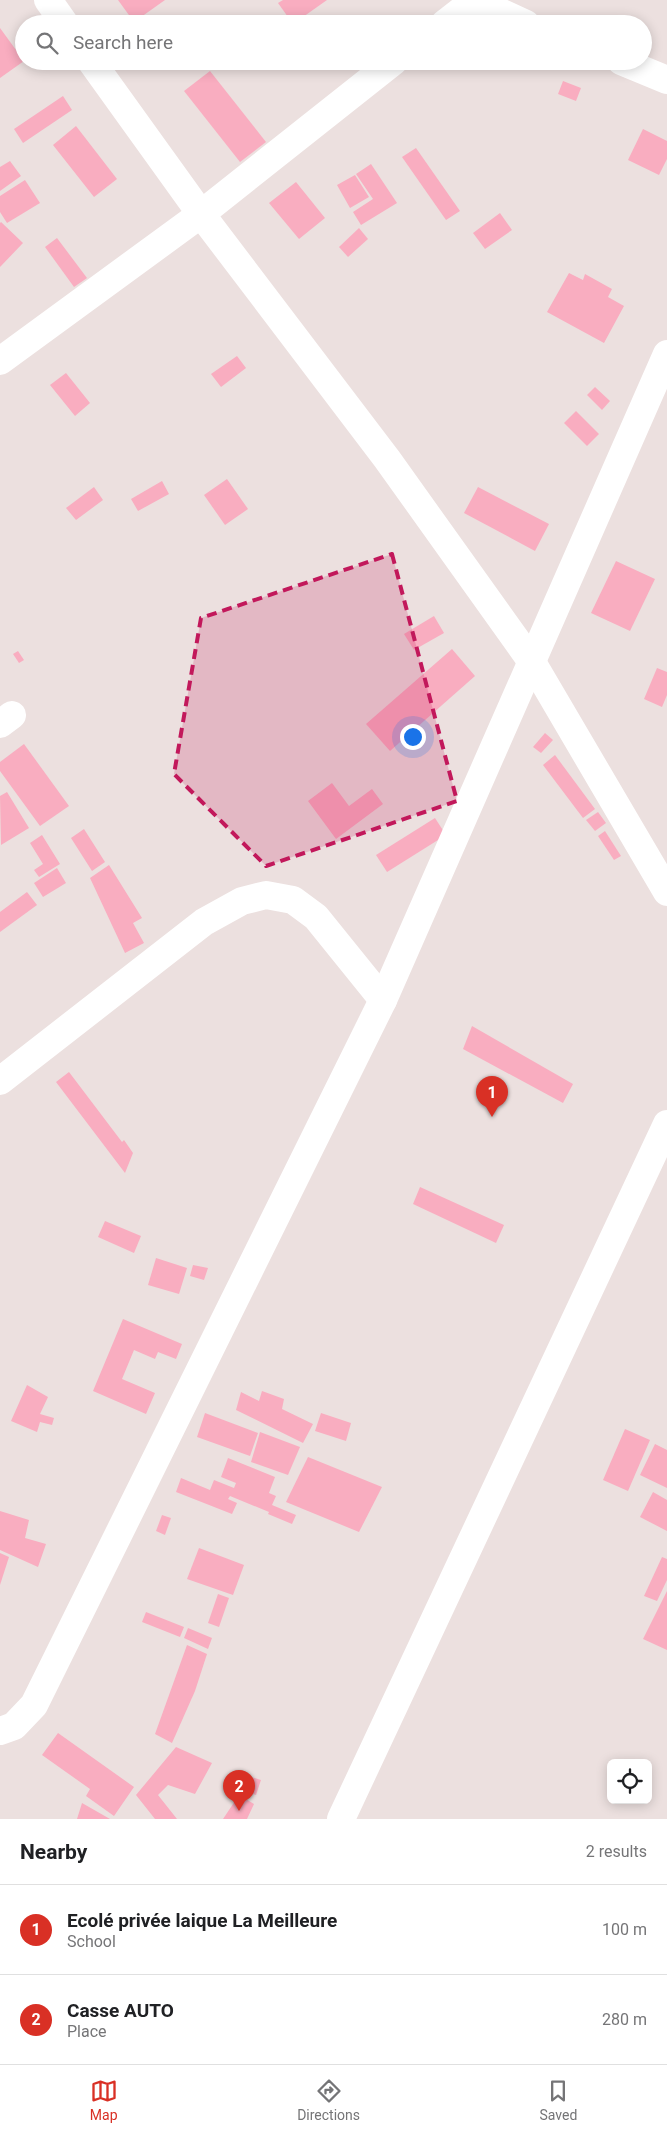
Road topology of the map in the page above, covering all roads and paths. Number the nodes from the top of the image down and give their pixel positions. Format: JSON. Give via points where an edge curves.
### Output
{"nodes":[{"id":1,"x":48,"y":0,"type":"edge"},
{"id":2,"x":475,"y":0,"type":"edge"},
{"id":3,"x":59,"y":15,"type":"edge"},
{"id":4,"x":456,"y":15,"type":"edge"},
{"id":5,"x":507,"y":15,"type":"edge"},
{"id":6,"x":98,"y":70,"type":"edge"},
{"id":7,"x":383,"y":70,"type":"edge"},
{"id":8,"x":643,"y":70,"type":"edge"},
{"id":9,"x":667,"y":80,"type":"edge"},
{"id":10,"x":201,"y":214,"type":"junction"},
{"id":11,"x":667,"y":354,"type":"edge"},
{"id":12,"x":0,"y":361,"type":"edge"},
{"id":13,"x":532,"y":662,"type":"junction"},
{"id":14,"x":667,"y":892,"type":"edge"},
{"id":15,"x":383,"y":1000,"type":"junction"},
{"id":16,"x":0,"y":1081,"type":"edge"},
{"id":17,"x":667,"y":1124,"type":"edge"},
{"id":18,"x":0,"y":1731,"type":"edge"},
{"id":19,"x":341,"y":1819,"type":"edge"}],
"edges":[{"from":1,"to":3,"type":"street"},
{"from":2,"to":4,"type":"street"},
{"from":2,"to":5,"type":"street"},
{"from":6,"to":10,"type":"street"},
{"from":7,"to":10,"type":"street"},
{"from":8,"to":9,"type":"street"},
{"from":10,"to":12,"type":"street"},
{"from":10,"to":13,"type":"street","via":[[387,458]]},
{"from":11,"to":13,"type":"street"},
{"from":13,"to":14,"type":"street"},
{"from":13,"to":15,"type":"street"},
{"from":15,"to":16,"type":"street","via":[[316,917],[293,900],[266,895],[242,901],[204,922]]},
{"from":15,"to":18,"type":"street","via":[[34,1705],[14,1726]]},
{"from":17,"to":19,"type":"street"}]}
